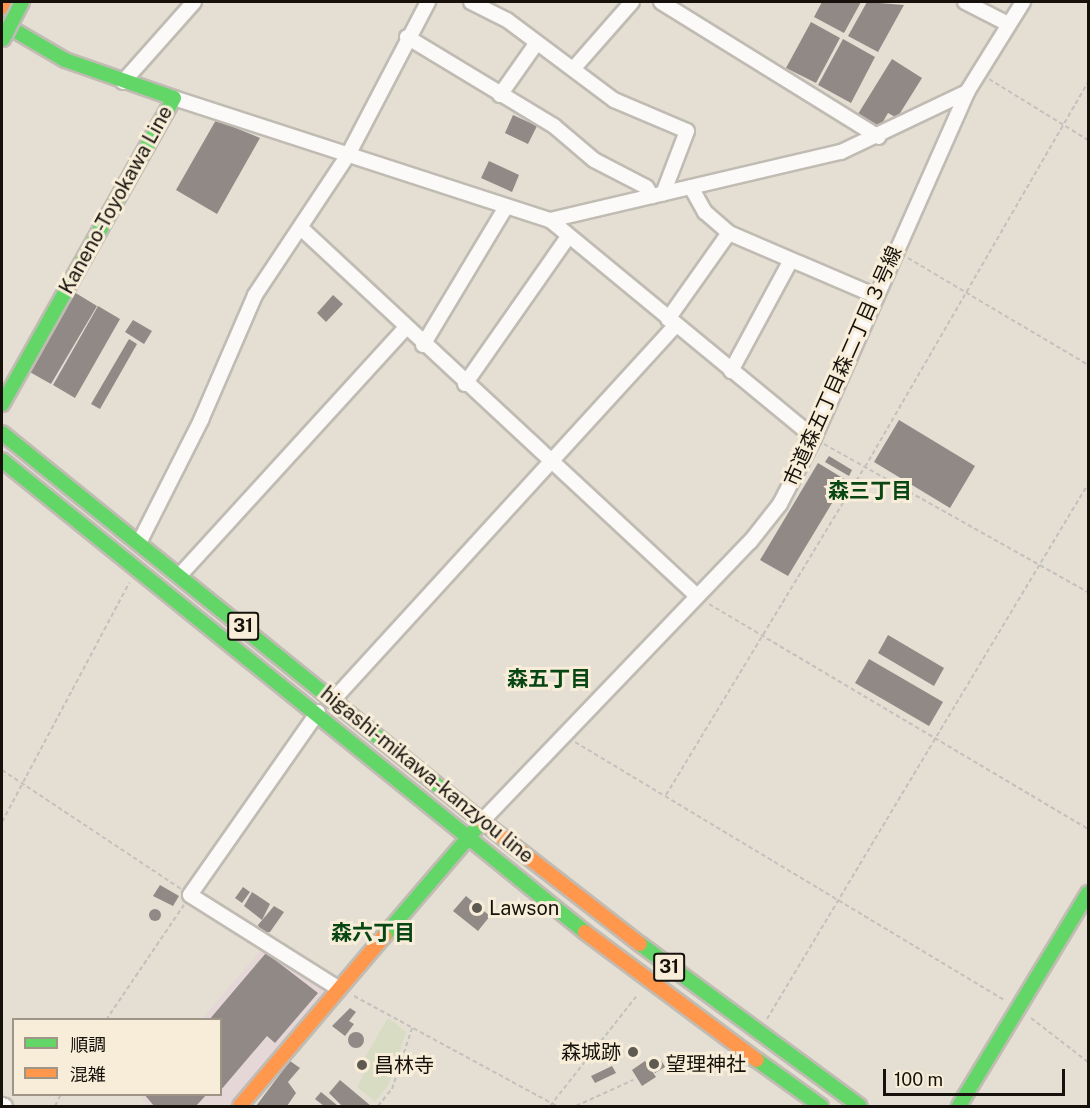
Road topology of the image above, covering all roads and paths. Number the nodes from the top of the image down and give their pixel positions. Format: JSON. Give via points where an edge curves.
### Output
{"nodes":[{"id":1,"x":4,"y":2,"type":"edge"},
{"id":2,"x":22,"y":2,"type":"edge"},
{"id":3,"x":194,"y":2,"type":"edge"},
{"id":4,"x":428,"y":2,"type":"edge"},
{"id":5,"x":471,"y":2,"type":"edge"},
{"id":6,"x":632,"y":2,"type":"edge"},
{"id":7,"x":661,"y":2,"type":"edge"},
{"id":8,"x":965,"y":2,"type":"edge"},
{"id":9,"x":1023,"y":2,"type":"edge"},
{"id":10,"x":2,"y":7,"type":"edge"},
{"id":11,"x":2,"y":23,"type":"edge"},
{"id":12,"x":1008,"y":24,"type":"junction"},
{"id":13,"x":407,"y":37,"type":"junction"},
{"id":14,"x":2,"y":40,"type":"edge"},
{"id":15,"x":536,"y":44,"type":"junction"},
{"id":16,"x":574,"y":68,"type":"junction"},
{"id":17,"x":979,"y":72,"type":"junction"},
{"id":18,"x":123,"y":82,"type":"junction"},
{"id":19,"x":1089,"y":83,"type":"edge"},
{"id":20,"x":967,"y":92,"type":"junction"},
{"id":21,"x":500,"y":95,"type":"junction"},
{"id":22,"x":174,"y":98,"type":"junction"},
{"id":23,"x":1064,"y":126,"type":"junction"},
{"id":24,"x":879,"y":137,"type":"junction"},
{"id":25,"x":1089,"y":141,"type":"edge"},
{"id":26,"x":348,"y":155,"type":"junction"},
{"id":27,"x":691,"y":187,"type":"junction"},
{"id":28,"x":658,"y":195,"type":"junction"},
{"id":29,"x":506,"y":207,"type":"junction"},
{"id":30,"x":550,"y":220,"type":"junction"},
{"id":31,"x":302,"y":229,"type":"junction"},
{"id":32,"x":729,"y":233,"type":"junction"},
{"id":33,"x":568,"y":237,"type":"junction"},
{"id":34,"x":896,"y":250,"type":"junction"},
{"id":35,"x":791,"y":260,"type":"junction"},
{"id":36,"x":967,"y":293,"type":"junction"},
{"id":37,"x":876,"y":296,"type":"junction"},
{"id":38,"x":672,"y":322,"type":"junction"},
{"id":39,"x":405,"y":329,"type":"junction"},
{"id":40,"x":423,"y":345,"type":"junction"},
{"id":41,"x":1089,"y":365,"type":"edge"},
{"id":42,"x":731,"y":371,"type":"junction"},
{"id":43,"x":465,"y":384,"type":"junction"},
{"id":44,"x":2,"y":404,"type":"edge"},
{"id":45,"x":2,"y":433,"type":"edge"},
{"id":46,"x":814,"y":438,"type":"junction"},
{"id":47,"x":2,"y":460,"type":"edge"},
{"id":48,"x":551,"y":463,"type":"junction"},
{"id":49,"x":865,"y":467,"type":"junction"},
{"id":50,"x":1089,"y":484,"type":"edge"},
{"id":51,"x":139,"y":543,"type":"junction"},
{"id":52,"x":1041,"y":566,"type":"junction"},
{"id":53,"x":136,"y":570,"type":"junction"},
{"id":54,"x":180,"y":574,"type":"junction"},
{"id":55,"x":1089,"y":592,"type":"edge"},
{"id":56,"x":697,"y":596,"type":"junction"},
{"id":57,"x":760,"y":636,"type":"junction"},
{"id":58,"x":334,"y":699,"type":"junction"},
{"id":59,"x":318,"y":712,"type":"junction"},
{"id":60,"x":563,"y":735,"type":"junction"},
{"id":61,"x":932,"y":737,"type":"junction"},
{"id":62,"x":2,"y":770,"type":"edge"},
{"id":63,"x":20,"y":784,"type":"junction"},
{"id":64,"x":666,"y":795,"type":"junction"},
{"id":65,"x":482,"y":821,"type":"junction"},
{"id":66,"x":2,"y":822,"type":"edge"},
{"id":67,"x":1089,"y":829,"type":"edge"},
{"id":68,"x":470,"y":836,"type":"junction"},
{"id":69,"x":1089,"y":893,"type":"edge"},
{"id":70,"x":190,"y":895,"type":"junction"},
{"id":71,"x":839,"y":897,"type":"junction"},
{"id":72,"x":648,"y":983,"type":"junction"},
{"id":73,"x":339,"y":989,"type":"junction"},
{"id":74,"x":1020,"y":1010,"type":"junction"},
{"id":75,"x":107,"y":1018,"type":"edge"},
{"id":76,"x":412,"y":1028,"type":"junction"},
{"id":77,"x":759,"y":1032,"type":"junction"},
{"id":78,"x":1089,"y":1062,"type":"edge"},
{"id":79,"x":633,"y":1080,"type":"dead end"},
{"id":80,"x":554,"y":1103,"type":"junction"},
{"id":81,"x":240,"y":1107,"type":"edge"},
{"id":82,"x":378,"y":1107,"type":"edge"},
{"id":83,"x":550,"y":1107,"type":"edge"},
{"id":84,"x":557,"y":1107,"type":"edge"},
{"id":85,"x":576,"y":1107,"type":"edge"},
{"id":86,"x":821,"y":1107,"type":"edge"},
{"id":87,"x":860,"y":1107,"type":"edge"},
{"id":88,"x":959,"y":1107,"type":"edge"}],
"edges":[{"from":1,"to":10,"type":"main road"},
{"from":2,"to":14,"type":"main road","bridge":true},
{"from":3,"to":18,"type":"street"},
{"from":4,"to":13,"type":"street"},
{"from":5,"to":15,"type":"street","via":[[507,20]]},
{"from":6,"to":16,"type":"street"},
{"from":7,"to":24,"type":"street"},
{"from":8,"to":12,"type":"street"},
{"from":9,"to":12,"type":"street","name":"市道森五丁目森二丁目３号線"},
{"from":11,"to":18,"type":"main road","name":"Kaneno-Toyokawa Line","via":[[65,60]]},
{"from":12,"to":17,"type":"street","name":"市道森五丁目森二丁目３号線"},
{"from":13,"to":21,"type":"street"},
{"from":13,"to":26,"type":"street"},
{"from":15,"to":16,"type":"street"},
{"from":15,"to":21,"type":"street"},
{"from":16,"to":28,"type":"street","via":[[614,100],[687,131]]},
{"from":17,"to":20,"type":"street","name":"市道森五丁目森二丁目３号線"},
{"from":17,"to":23,"type":"path"},
{"from":18,"to":22,"type":"main road","name":"Kaneno-Toyokawa Line"},
{"from":19,"to":23,"type":"path"},
{"from":20,"to":24,"type":"street"},
{"from":20,"to":34,"type":"street","name":"市道森五丁目森二丁目３号線"},
{"from":21,"to":28,"type":"street","via":[[554,126],[594,160]]},
{"from":22,"to":26,"type":"street"},
{"from":22,"to":44,"type":"main road","name":"Kaneno-Toyokawa Line"},
{"from":23,"to":25,"type":"path"},
{"from":23,"to":36,"type":"path"},
{"from":24,"to":27,"type":"street","via":[[841,152]]},
{"from":26,"to":29,"type":"street"},
{"from":26,"to":31,"type":"street"},
{"from":27,"to":28,"type":"street"},
{"from":27,"to":32,"type":"street","via":[[705,212]]},
{"from":28,"to":30,"type":"street"},
{"from":29,"to":30,"type":"street"},
{"from":29,"to":40,"type":"street"},
{"from":30,"to":33,"type":"street"},
{"from":31,"to":39,"type":"street"},
{"from":31,"to":51,"type":"street","via":[[255,295],[201,420]]},
{"from":32,"to":35,"type":"street"},
{"from":32,"to":38,"type":"street"},
{"from":33,"to":38,"type":"street"},
{"from":33,"to":43,"type":"street"},
{"from":34,"to":36,"type":"path"},
{"from":34,"to":37,"type":"street","name":"市道森五丁目森二丁目３号線"},
{"from":35,"to":37,"type":"street"},
{"from":35,"to":42,"type":"street"},
{"from":36,"to":41,"type":"path"},
{"from":36,"to":49,"type":"path"},
{"from":37,"to":46,"type":"street","name":"市道森五丁目森二丁目３号線"},
{"from":38,"to":42,"type":"street"},
{"from":38,"to":48,"type":"street"},
{"from":39,"to":40,"type":"street"},
{"from":39,"to":54,"type":"street"},
{"from":40,"to":43,"type":"street"},
{"from":42,"to":46,"type":"street"},
{"from":43,"to":48,"type":"street"},
{"from":45,"to":51,"type":"main road","name":"higashi-mikawa-kanzyou line","number":"31"},
{"from":46,"to":49,"type":"path"},
{"from":46,"to":56,"type":"street","name":"市道森五丁目森二丁目３号線","via":[[769,519]]},
{"from":47,"to":53,"type":"main road","name":"higashi-mikawa-kanzyou line","number":"31"},
{"from":48,"to":56,"type":"street"},
{"from":48,"to":58,"type":"street"},
{"from":49,"to":52,"type":"path"},
{"from":49,"to":57,"type":"path"},
{"from":50,"to":52,"type":"path"},
{"from":51,"to":54,"type":"main road","name":"higashi-mikawa-kanzyou line","number":"31"},
{"from":52,"to":55,"type":"path"},
{"from":52,"to":61,"type":"path"},
{"from":53,"to":59,"type":"main road","name":"higashi-mikawa-kanzyou line","number":"31"},
{"from":53,"to":63,"type":"path"},
{"from":54,"to":58,"type":"main road","name":"higashi-mikawa-kanzyou line","number":"31"},
{"from":56,"to":57,"type":"path"},
{"from":56,"to":60,"type":"street","name":"市道森五丁目森二丁目３号線"},
{"from":57,"to":61,"type":"path"},
{"from":57,"to":64,"type":"path"},
{"from":58,"to":65,"type":"main road","name":"higashi-mikawa-kanzyou line","number":"31"},
{"from":59,"to":68,"type":"main road","name":"higashi-mikawa-kanzyou line","number":"31"},
{"from":59,"to":70,"type":"street"},
{"from":60,"to":64,"type":"path"},
{"from":60,"to":65,"type":"street","name":"市道森五丁目森二丁目３号線"},
{"from":61,"to":67,"type":"path"},
{"from":61,"to":71,"type":"path"},
{"from":62,"to":63,"type":"path"},
{"from":63,"to":66,"type":"path"},
{"from":63,"to":70,"type":"path"},
{"from":64,"to":71,"type":"path"},
{"from":65,"to":68,"type":"main road"},
{"from":65,"to":77,"type":"main road","name":"higashi-mikawa-kanzyou line","number":"31"},
{"from":68,"to":72,"type":"main road","name":"higashi-mikawa-kanzyou line","number":"31"},
{"from":68,"to":73,"type":"main road"},
{"from":69,"to":74,"type":"main road"},
{"from":70,"to":73,"type":"street"},
{"from":70,"to":75,"type":"path"},
{"from":71,"to":74,"type":"path"},
{"from":71,"to":77,"type":"path"},
{"from":72,"to":80,"type":"path"},
{"from":72,"to":86,"type":"main road","name":"higashi-mikawa-kanzyou line","number":"31"},
{"from":73,"to":76,"type":"path"},
{"from":73,"to":81,"type":"main road"},
{"from":74,"to":78,"type":"path"},
{"from":74,"to":88,"type":"main road"},
{"from":76,"to":80,"type":"path"},
{"from":76,"to":82,"type":"path","via":[[392,1089]]},
{"from":77,"to":87,"type":"main road","name":"higashi-mikawa-kanzyou line","number":"31"},
{"from":79,"to":85,"type":"path"},
{"from":80,"to":83,"type":"path"},
{"from":80,"to":84,"type":"path"}]}
